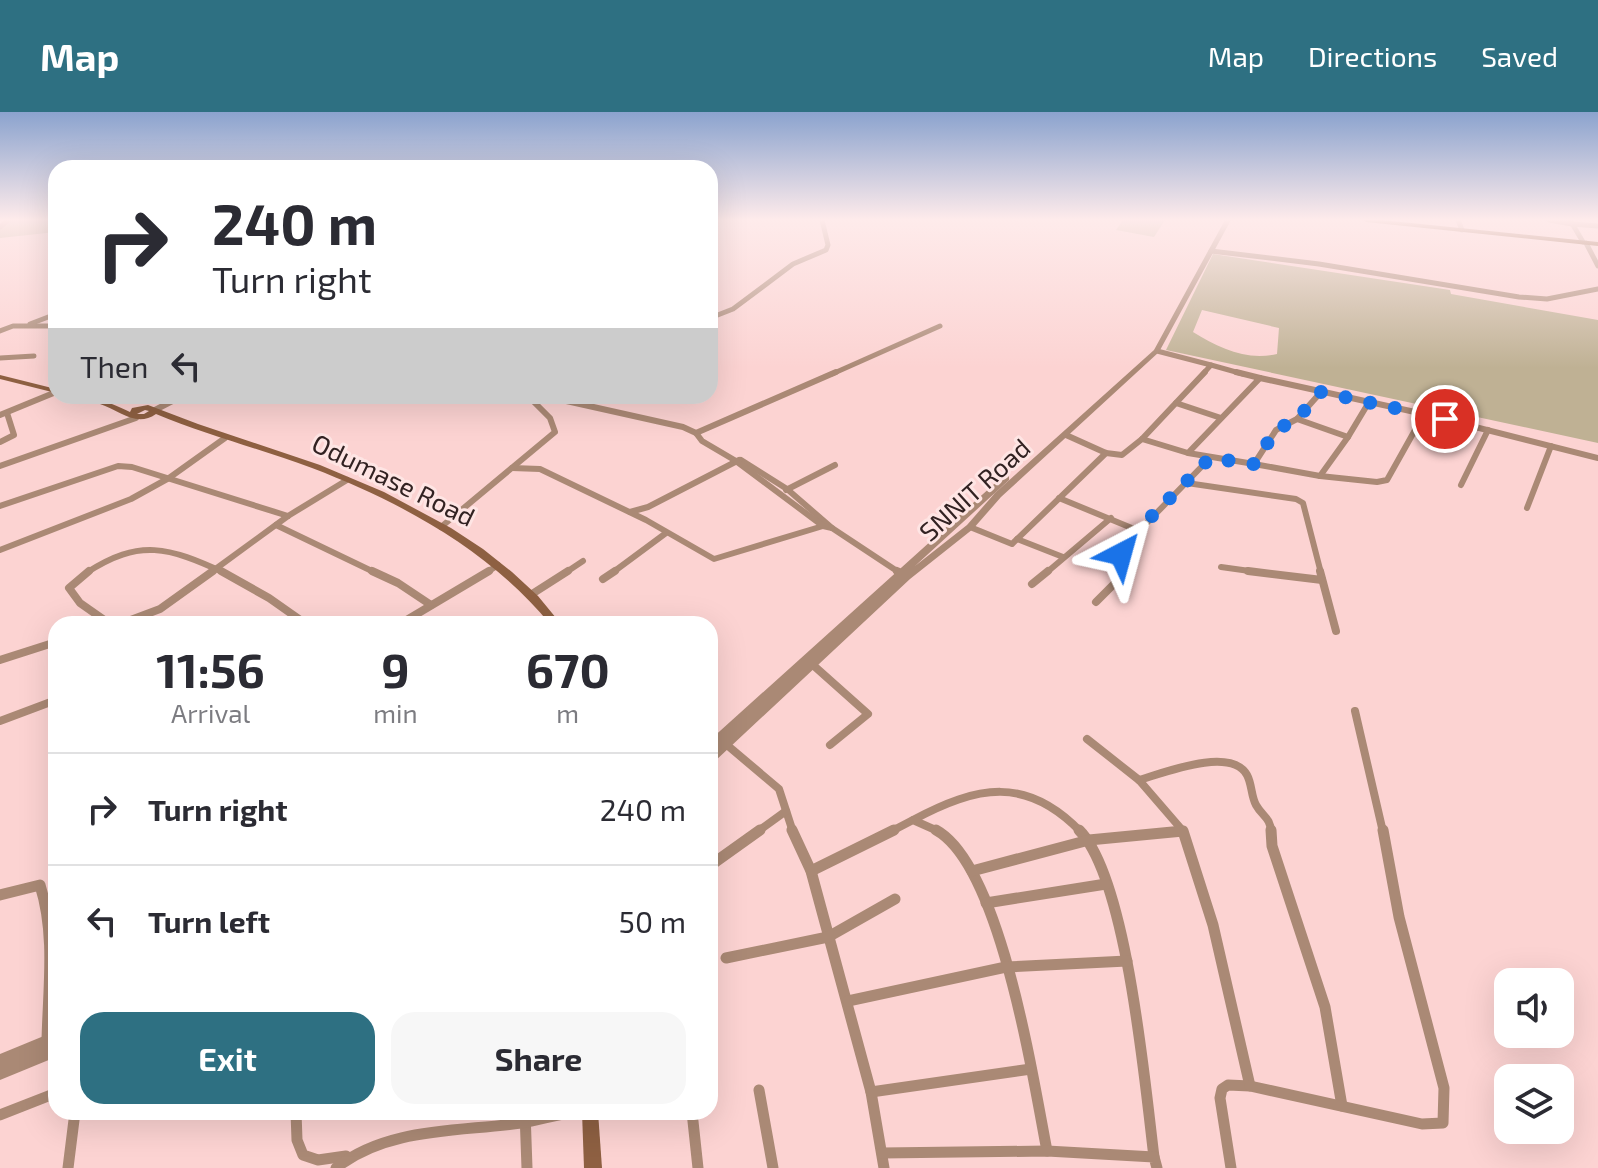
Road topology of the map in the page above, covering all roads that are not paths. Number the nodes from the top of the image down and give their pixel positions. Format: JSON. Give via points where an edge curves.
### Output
{"nodes":[{"id":1,"x":786,"y":269,"type":"edge"},
{"id":2,"x":1198,"y":269,"type":"edge"},
{"id":3,"x":1199,"y":269,"type":"edge"},
{"id":4,"x":1352,"y":269,"type":"edge"},
{"id":5,"x":1196,"y":274,"type":"junction"},
{"id":6,"x":1598,"y":289,"type":"edge"},
{"id":7,"x":718,"y":315,"type":"edge"},
{"id":8,"x":48,"y":317,"type":"edge"},
{"id":9,"x":26,"y":325,"type":"junction"},
{"id":10,"x":48,"y":326,"type":"edge"},
{"id":11,"x":940,"y":326,"type":"dead end"},
{"id":12,"x":0,"y":331,"type":"edge"},
{"id":13,"x":1157,"y":351,"type":"junction"},
{"id":14,"x":34,"y":356,"type":"dead end"},
{"id":15,"x":0,"y":358,"type":"edge"},
{"id":16,"x":1211,"y":365,"type":"junction"},
{"id":17,"x":0,"y":377,"type":"edge"},
{"id":18,"x":1260,"y":378,"type":"junction"},
{"id":19,"x":48,"y":389,"type":"edge"},
{"id":20,"x":1321,"y":392,"type":"junction"},
{"id":21,"x":48,"y":394,"type":"edge"},
{"id":22,"x":1369,"y":402,"type":"junction"},
{"id":23,"x":1176,"y":403,"type":"junction"},
{"id":24,"x":107,"y":404,"type":"edge"},
{"id":25,"x":116,"y":404,"type":"edge"},
{"id":26,"x":159,"y":404,"type":"edge"},
{"id":27,"x":162,"y":404,"type":"edge"},
{"id":28,"x":536,"y":404,"type":"edge"},
{"id":29,"x":580,"y":404,"type":"edge"},
{"id":30,"x":150,"y":409,"type":"junction"},
{"id":31,"x":4,"y":414,"type":"edge"},
{"id":32,"x":1424,"y":414,"type":"junction"},
{"id":33,"x":135,"y":417,"type":"junction"},
{"id":34,"x":1221,"y":418,"type":"junction"},
{"id":35,"x":1297,"y":419,"type":"junction"},
{"id":36,"x":185,"y":424,"type":"junction"},
{"id":37,"x":1488,"y":430,"type":"junction"},
{"id":38,"x":696,"y":433,"type":"junction"},
{"id":39,"x":1066,"y":435,"type":"junction"},
{"id":40,"x":1348,"y":437,"type":"junction"},
{"id":41,"x":225,"y":438,"type":"junction"},
{"id":42,"x":1142,"y":439,"type":"junction"},
{"id":43,"x":0,"y":442,"type":"edge"},
{"id":44,"x":1551,"y":446,"type":"junction"},
{"id":45,"x":1106,"y":453,"type":"junction"},
{"id":46,"x":1188,"y":453,"type":"junction"},
{"id":47,"x":1210,"y":458,"type":"junction"},
{"id":48,"x":1598,"y":458,"type":"edge"},
{"id":49,"x":738,"y":460,"type":"junction"},
{"id":50,"x":1254,"y":464,"type":"junction"},
{"id":51,"x":835,"y":465,"type":"dead end"},
{"id":52,"x":0,"y":466,"type":"edge"},
{"id":53,"x":512,"y":468,"type":"junction"},
{"id":54,"x":1320,"y":476,"type":"junction"},
{"id":55,"x":169,"y":478,"type":"junction"},
{"id":56,"x":347,"y":480,"type":"junction"},
{"id":57,"x":1187,"y":483,"type":"junction"},
{"id":58,"x":1461,"y":485,"type":"dead end"},
{"id":59,"x":998,"y":490,"type":"junction"},
{"id":60,"x":784,"y":491,"type":"junction"},
{"id":61,"x":1059,"y":498,"type":"junction"},
{"id":62,"x":0,"y":506,"type":"edge"},
{"id":63,"x":648,"y":507,"type":"junction"},
{"id":64,"x":1527,"y":508,"type":"dead end"},
{"id":65,"x":630,"y":512,"type":"junction"},
{"id":66,"x":288,"y":516,"type":"junction"},
{"id":67,"x":1111,"y":518,"type":"junction"},
{"id":68,"x":646,"y":520,"type":"junction"},
{"id":69,"x":276,"y":525,"type":"junction"},
{"id":70,"x":827,"y":526,"type":"junction"},
{"id":71,"x":441,"y":527,"type":"junction"},
{"id":72,"x":970,"y":527,"type":"junction"},
{"id":73,"x":1139,"y":531,"type":"junction"},
{"id":74,"x":666,"y":533,"type":"junction"},
{"id":75,"x":1017,"y":539,"type":"junction"},
{"id":76,"x":0,"y":550,"type":"edge"},
{"id":77,"x":1063,"y":557,"type":"junction"},
{"id":78,"x":583,"y":561,"type":"dead end"},
{"id":79,"x":498,"y":565,"type":"junction"},
{"id":80,"x":1221,"y":567,"type":"dead end"},
{"id":81,"x":216,"y":569,"type":"junction"},
{"id":82,"x":901,"y":573,"type":"junction"},
{"id":83,"x":603,"y":579,"type":"dead end"},
{"id":84,"x":1322,"y":580,"type":"junction"},
{"id":85,"x":1032,"y":584,"type":"dead end"},
{"id":86,"x":532,"y":594,"type":"junction"},
{"id":87,"x":1096,"y":602,"type":"dead end"},
{"id":88,"x":431,"y":605,"type":"junction"},
{"id":89,"x":99,"y":616,"type":"edge"},
{"id":90,"x":146,"y":616,"type":"edge"},
{"id":91,"x":296,"y":616,"type":"edge"},
{"id":92,"x":415,"y":616,"type":"edge"},
{"id":93,"x":550,"y":616,"type":"edge"},
{"id":94,"x":1336,"y":631,"type":"dead end"},
{"id":95,"x":841,"y":633,"type":"junction"},
{"id":96,"x":830,"y":643,"type":"junction"},
{"id":97,"x":48,"y":645,"type":"edge"},
{"id":98,"x":0,"y":660,"type":"edge"},
{"id":99,"x":813,"y":665,"type":"junction"},
{"id":100,"x":48,"y":703,"type":"edge"},
{"id":101,"x":1355,"y":711,"type":"dead end"},
{"id":102,"x":0,"y":721,"type":"edge"},
{"id":103,"x":1087,"y":739,"type":"dead end"},
{"id":104,"x":718,"y":740,"type":"edge"},
{"id":105,"x":727,"y":745,"type":"junction"},
{"id":106,"x":830,"y":745,"type":"dead end"},
{"id":107,"x":718,"y":752,"type":"edge"},
{"id":108,"x":1139,"y":780,"type":"junction"},
{"id":109,"x":786,"y":811,"type":"junction"},
{"id":110,"x":913,"y":820,"type":"junction"},
{"id":111,"x":1183,"y":831,"type":"junction"},
{"id":112,"x":1089,"y":840,"type":"junction"},
{"id":113,"x":718,"y":860,"type":"edge"},
{"id":114,"x":811,"y":871,"type":"junction"},
{"id":115,"x":972,"y":871,"type":"junction"},
{"id":116,"x":1106,"y":884,"type":"junction"},
{"id":117,"x":0,"y":895,"type":"edge"},
{"id":118,"x":895,"y":899,"type":"dead end"},
{"id":119,"x":986,"y":903,"type":"junction"},
{"id":120,"x":828,"y":937,"type":"junction"},
{"id":121,"x":48,"y":945,"type":"edge"},
{"id":122,"x":726,"y":958,"type":"dead end"},
{"id":123,"x":1127,"y":961,"type":"junction"},
{"id":124,"x":1006,"y":967,"type":"junction"},
{"id":125,"x":848,"y":1001,"type":"junction"},
{"id":126,"x":48,"y":1045,"type":"edge"},
{"id":127,"x":48,"y":1046,"type":"edge"},
{"id":128,"x":0,"y":1061,"type":"edge"},
{"id":129,"x":1031,"y":1069,"type":"junction"},
{"id":130,"x":0,"y":1073,"type":"edge"},
{"id":131,"x":1250,"y":1086,"type":"junction"},
{"id":132,"x":759,"y":1090,"type":"dead end"},
{"id":133,"x":871,"y":1092,"type":"junction"},
{"id":134,"x":48,"y":1096,"type":"edge"},
{"id":135,"x":1342,"y":1106,"type":"junction"},
{"id":136,"x":0,"y":1115,"type":"edge"},
{"id":137,"x":74,"y":1120,"type":"edge"},
{"id":138,"x":296,"y":1120,"type":"edge"},
{"id":139,"x":507,"y":1120,"type":"edge"},
{"id":140,"x":525,"y":1120,"type":"edge"},
{"id":141,"x":590,"y":1120,"type":"edge"},
{"id":142,"x":693,"y":1120,"type":"edge"},
{"id":143,"x":1047,"y":1151,"type":"junction"},
{"id":144,"x":882,"y":1153,"type":"junction"},
{"id":145,"x":346,"y":1156,"type":"junction"},
{"id":146,"x":1155,"y":1162,"type":"edge"},
{"id":147,"x":68,"y":1168,"type":"edge"},
{"id":148,"x":336,"y":1168,"type":"edge"},
{"id":149,"x":527,"y":1168,"type":"edge"},
{"id":150,"x":593,"y":1168,"type":"edge"},
{"id":151,"x":698,"y":1168,"type":"edge"},
{"id":152,"x":773,"y":1168,"type":"edge"},
{"id":153,"x":884,"y":1168,"type":"edge"},
{"id":154,"x":1231,"y":1168,"type":"edge"}],
"edges":[{"from":1,"to":7,"type":"street"},
{"from":2,"to":5,"type":"street","name":"SNNIT Road"},
{"from":3,"to":5,"type":"street","name":"SNNIT Road"},
{"from":4,"to":6,"type":"street","via":[[1534,299]]},
{"from":5,"to":13,"type":"street","name":"SNNIT Road"},
{"from":5,"to":59,"type":"street","name":"SNNIT Road","via":[[1151,349]]},
{"from":8,"to":9,"type":"street"},
{"from":9,"to":10,"type":"street"},
{"from":9,"to":12,"type":"street"},
{"from":11,"to":38,"type":"street"},
{"from":13,"to":16,"type":"street"},
{"from":13,"to":39,"type":"street","name":"SNNIT Road"},
{"from":14,"to":15,"type":"street"},
{"from":16,"to":18,"type":"street"},
{"from":16,"to":23,"type":"street"},
{"from":17,"to":19,"type":"main road"},
{"from":18,"to":20,"type":"street"},
{"from":18,"to":34,"type":"street"},
{"from":20,"to":22,"type":"street"},
{"from":20,"to":35,"type":"street"},
{"from":21,"to":31,"type":"street"},
{"from":22,"to":32,"type":"street"},
{"from":22,"to":40,"type":"street"},
{"from":23,"to":34,"type":"street"},
{"from":23,"to":42,"type":"street"},
{"from":24,"to":33,"type":"main road","name":"Odumase Road"},
{"from":25,"to":30,"type":"main road","name":"Odumase Road"},
{"from":26,"to":30,"type":"street"},
{"from":27,"to":30,"type":"street"},
{"from":28,"to":53,"type":"street","via":[[555,432]]},
{"from":29,"to":38,"type":"street"},
{"from":30,"to":33,"type":"main road"},
{"from":30,"to":36,"type":"main road","name":"Odumase Road"},
{"from":31,"to":43,"type":"street","via":[[14,435]]},
{"from":32,"to":37,"type":"street"},
{"from":32,"to":54,"type":"street","via":[[1387,480]]},
{"from":33,"to":36,"type":"main road","name":"Odumase Road"},
{"from":33,"to":52,"type":"street"},
{"from":34,"to":46,"type":"street"},
{"from":35,"to":40,"type":"street"},
{"from":35,"to":50,"type":"street","via":[[1276,430]]},
{"from":36,"to":41,"type":"main road","name":"Odumase Road"},
{"from":37,"to":44,"type":"street"},
{"from":37,"to":58,"type":"street"},
{"from":38,"to":49,"type":"street"},
{"from":39,"to":45,"type":"street"},
{"from":39,"to":59,"type":"street","name":"SNNIT Road"},
{"from":40,"to":54,"type":"street"},
{"from":41,"to":55,"type":"street"},
{"from":41,"to":56,"type":"main road","name":"Odumase Road"},
{"from":42,"to":45,"type":"street","via":[[1122,455]]},
{"from":42,"to":46,"type":"street"},
{"from":44,"to":48,"type":"street"},
{"from":44,"to":64,"type":"street"},
{"from":45,"to":61,"type":"street"},
{"from":46,"to":47,"type":"street"},
{"from":47,"to":50,"type":"street"},
{"from":47,"to":57,"type":"street"},
{"from":49,"to":60,"type":"street"},
{"from":49,"to":63,"type":"street"},
{"from":50,"to":54,"type":"street"},
{"from":51,"to":60,"type":"street"},
{"from":53,"to":65,"type":"street","via":[[540,469]]},
{"from":53,"to":71,"type":"street"},
{"from":55,"to":62,"type":"street","via":[[118,466]]},
{"from":55,"to":66,"type":"street"},
{"from":55,"to":76,"type":"street","via":[[92,517]]},
{"from":56,"to":66,"type":"street"},
{"from":56,"to":71,"type":"main road","name":"Odumase Road"},
{"from":57,"to":73,"type":"street"},
{"from":57,"to":84,"type":"street","via":[[1300,500]]},
{"from":59,"to":72,"type":"street","name":"SNNIT Road"},
{"from":59,"to":82,"type":"street","name":"SNNIT Road"},
{"from":60,"to":70,"type":"street"},
{"from":61,"to":67,"type":"street"},
{"from":61,"to":75,"type":"street"},
{"from":63,"to":65,"type":"street"},
{"from":63,"to":68,"type":"street"},
{"from":65,"to":68,"type":"street"},
{"from":66,"to":69,"type":"street"},
{"from":67,"to":73,"type":"street"},
{"from":67,"to":77,"type":"street"},
{"from":68,"to":74,"type":"street"},
{"from":69,"to":81,"type":"street"},
{"from":69,"to":88,"type":"street","via":[[398,583]]},
{"from":70,"to":74,"type":"street","via":[[724,558],[705,556]]},
{"from":70,"to":82,"type":"street"},
{"from":71,"to":79,"type":"main road","name":"Odumase Road"},
{"from":72,"to":75,"type":"street","via":[[1006,544]]},
{"from":72,"to":95,"type":"street","name":"SNNIT Road"},
{"from":73,"to":87,"type":"street","via":[[1120,550],[1131,567]]},
{"from":74,"to":83,"type":"street"},
{"from":75,"to":77,"type":"street"},
{"from":77,"to":85,"type":"street"},
{"from":78,"to":86,"type":"street"},
{"from":79,"to":86,"type":"main road","name":"Odumase Road"},
{"from":79,"to":88,"type":"street"},
{"from":80,"to":84,"type":"street"},
{"from":81,"to":89,"type":"street","via":[[165,552],[118,553],[69,588]]},
{"from":81,"to":90,"type":"street"},
{"from":81,"to":91,"type":"street"},
{"from":82,"to":95,"type":"street","name":"SNNIT Road"},
{"from":84,"to":94,"type":"street"},
{"from":86,"to":93,"type":"main road","name":"Odumase Road"},
{"from":88,"to":92,"type":"street"},
{"from":95,"to":96,"type":"street","name":"SNNIT Road"},
{"from":96,"to":99,"type":"street","name":"SNNIT Road"},
{"from":96,"to":104,"type":"street","name":"SNNIT Road"},
{"from":97,"to":98,"type":"street"},
{"from":99,"to":105,"type":"street","name":"SNNIT Road"},
{"from":99,"to":106,"type":"street","via":[[868,714]]},
{"from":100,"to":102,"type":"street"},
{"from":101,"to":135,"type":"street","via":[[1445,1102],[1443,1123],[1422,1124]]},
{"from":103,"to":108,"type":"street"},
{"from":105,"to":107,"type":"street","name":"SNNIT Road"},
{"from":105,"to":109,"type":"street","via":[[779,789]]},
{"from":108,"to":111,"type":"street"},
{"from":108,"to":135,"type":"street","via":[[1193,764],[1224,762],[1247,774],[1256,805],[1271,822],[1272,846],[1331,1026]]},
{"from":109,"to":113,"type":"street"},
{"from":109,"to":114,"type":"street"},
{"from":110,"to":112,"type":"street","via":[[953,799],[1015,791],[1054,809]]},
{"from":110,"to":114,"type":"street"},
{"from":110,"to":115,"type":"street","via":[[945,835]]},
{"from":111,"to":112,"type":"street"},
{"from":111,"to":131,"type":"street","via":[[1219,946]]},
{"from":112,"to":115,"type":"street"},
{"from":112,"to":116,"type":"street"},
{"from":114,"to":120,"type":"street"},
{"from":115,"to":119,"type":"street"},
{"from":116,"to":119,"type":"street"},
{"from":116,"to":123,"type":"street"},
{"from":117,"to":121,"type":"street","via":[[40,885]]},
{"from":118,"to":120,"type":"street"},
{"from":119,"to":124,"type":"street"},
{"from":120,"to":122,"type":"street"},
{"from":120,"to":125,"type":"street"},
{"from":123,"to":124,"type":"street"},
{"from":123,"to":146,"type":"street"},
{"from":124,"to":125,"type":"street"},
{"from":124,"to":129,"type":"street"},
{"from":125,"to":133,"type":"street"},
{"from":126,"to":128,"type":"street"},
{"from":127,"to":130,"type":"street"},
{"from":129,"to":133,"type":"street"},
{"from":129,"to":143,"type":"street"},
{"from":131,"to":135,"type":"street"},
{"from":131,"to":154,"type":"street","via":[[1222,1089]]},
{"from":132,"to":152,"type":"street"},
{"from":133,"to":144,"type":"street"},
{"from":134,"to":136,"type":"street"},
{"from":137,"to":147,"type":"street"},
{"from":138,"to":145,"type":"street","via":[[305,1159]]},
{"from":139,"to":145,"type":"street","via":[[408,1137]]},
{"from":140,"to":149,"type":"street"},
{"from":141,"to":150,"type":"main road"},
{"from":142,"to":151,"type":"street"},
{"from":143,"to":144,"type":"street"},
{"from":143,"to":146,"type":"street"},
{"from":144,"to":153,"type":"street"},
{"from":145,"to":148,"type":"street"}]}
